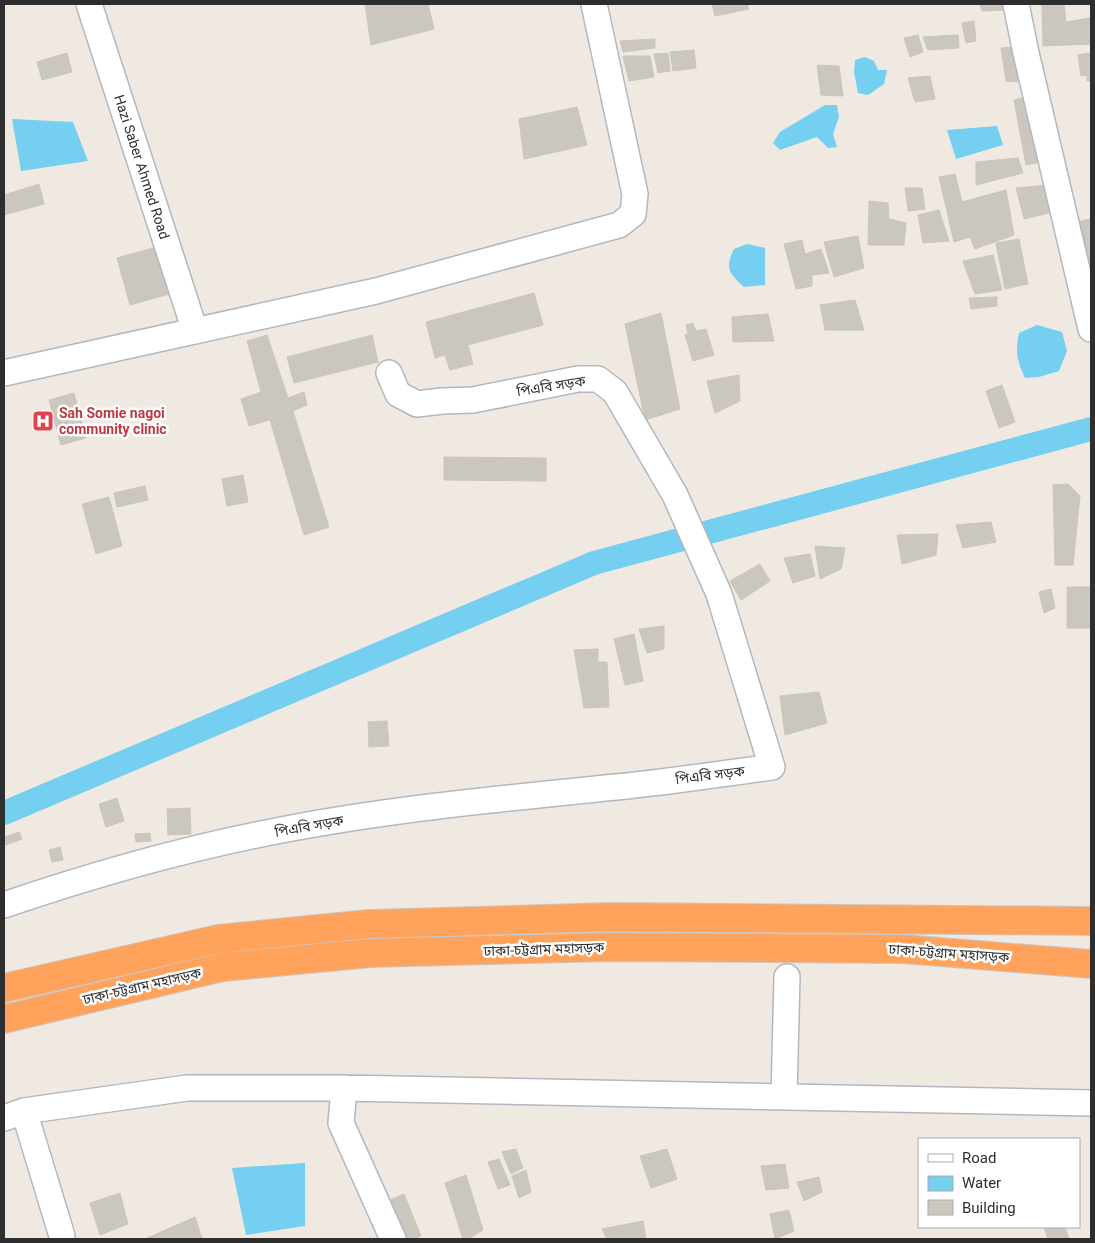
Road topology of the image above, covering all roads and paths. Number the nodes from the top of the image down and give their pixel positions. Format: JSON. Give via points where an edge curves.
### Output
{"nodes":[{"id":1,"x":89,"y":4,"type":"edge"},
{"id":2,"x":594,"y":4,"type":"edge"},
{"id":3,"x":1016,"y":4,"type":"edge"},
{"id":4,"x":1091,"y":329,"type":"edge"},
{"id":5,"x":195,"y":331,"type":"junction"},
{"id":6,"x":389,"y":373,"type":"dead end"},
{"id":7,"x":4,"y":374,"type":"edge"},
{"id":8,"x":4,"y":905,"type":"edge"},
{"id":9,"x":1091,"y":921,"type":"edge"},
{"id":10,"x":1091,"y":964,"type":"edge"},
{"id":11,"x":787,"y":976,"type":"dead end"},
{"id":12,"x":4,"y":988,"type":"edge"},
{"id":13,"x":4,"y":1019,"type":"edge"},
{"id":14,"x":344,"y":1088,"type":"junction"},
{"id":15,"x":784,"y":1097,"type":"junction"},
{"id":16,"x":1091,"y":1103,"type":"edge"},
{"id":17,"x":14,"y":1114,"type":"edge"},
{"id":18,"x":61,"y":1238,"type":"edge"},
{"id":19,"x":393,"y":1239,"type":"edge"}],
"edges":[{"from":1,"to":5,"type":"street","name":"Hazi Saber Ahmed Road"},
{"from":2,"to":5,"type":"street","via":[[635,194],[633,214],[618,225],[376,291]]},
{"from":3,"to":4,"type":"street"},
{"from":5,"to":7,"type":"street"},
{"from":6,"to":8,"type":"street","name":"পিএবি সড়ক","via":[[398,394],[417,404],[472,400],[578,379],[598,379],[615,392],[675,494],[719,594],[772,767],[424,807],[292,828],[99,874]]},
{"from":9,"to":12,"type":"highway","via":[[612,917],[369,924],[218,938]]},
{"from":10,"to":13,"type":"highway","name":"ঢাকা-চট্টগ্রাম মহাসড়ক","via":[[903,949],[613,947],[371,953],[223,967]]},
{"from":11,"to":15,"type":"street"},
{"from":14,"to":15,"type":"street"},
{"from":14,"to":17,"type":"street","via":[[187,1088]]},
{"from":14,"to":19,"type":"street","via":[[341,1123]]},
{"from":15,"to":16,"type":"street"},
{"from":17,"to":18,"type":"street"}]}
